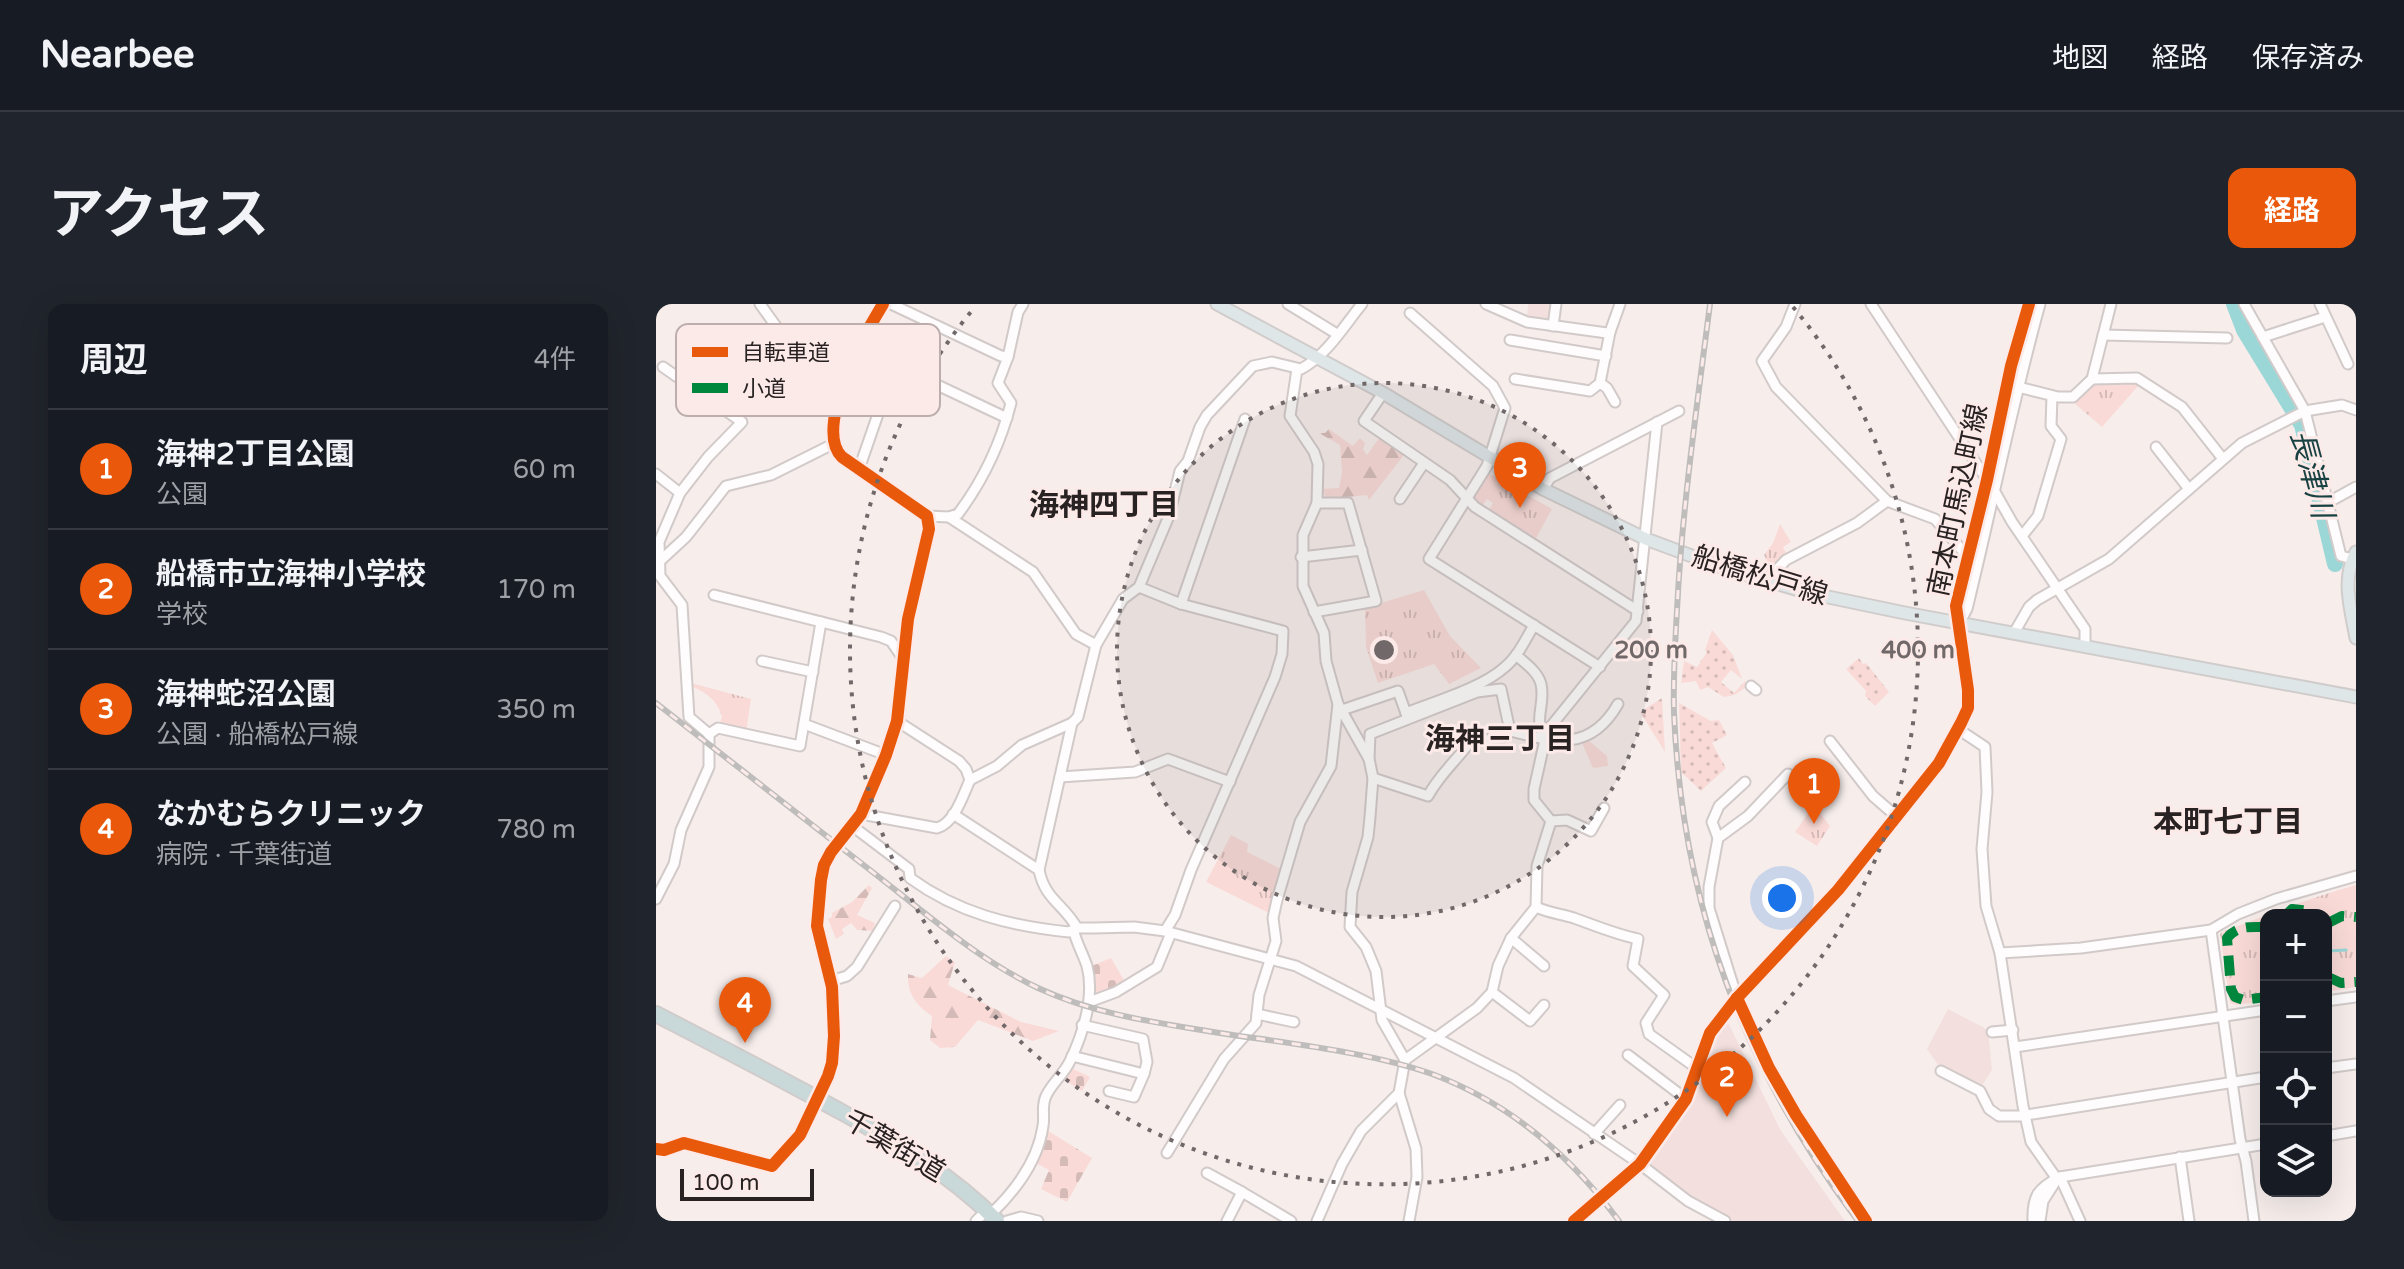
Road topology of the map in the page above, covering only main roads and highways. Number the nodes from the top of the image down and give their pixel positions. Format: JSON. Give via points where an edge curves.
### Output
{"nodes":[{"id":1,"x":1224,"y":305,"type":"edge"},
{"id":2,"x":2349,"y":559,"type":"edge"},
{"id":3,"x":2356,"y":638,"type":"edge"},
{"id":4,"x":2356,"y":697,"type":"edge"},
{"id":5,"x":656,"y":1014,"type":"edge"},
{"id":6,"x":988,"y":1217,"type":"edge"}],
"edges":[{"from":1,"to":4,"type":"main road","name":"船橋松戸線","via":[[1543,489],[1646,539],[1766,581],[1959,624]]},
{"from":2,"to":3,"type":"main road"},
{"from":5,"to":6,"type":"highway","name":"千葉街道","via":[[925,1161],[962,1187]]}]}
